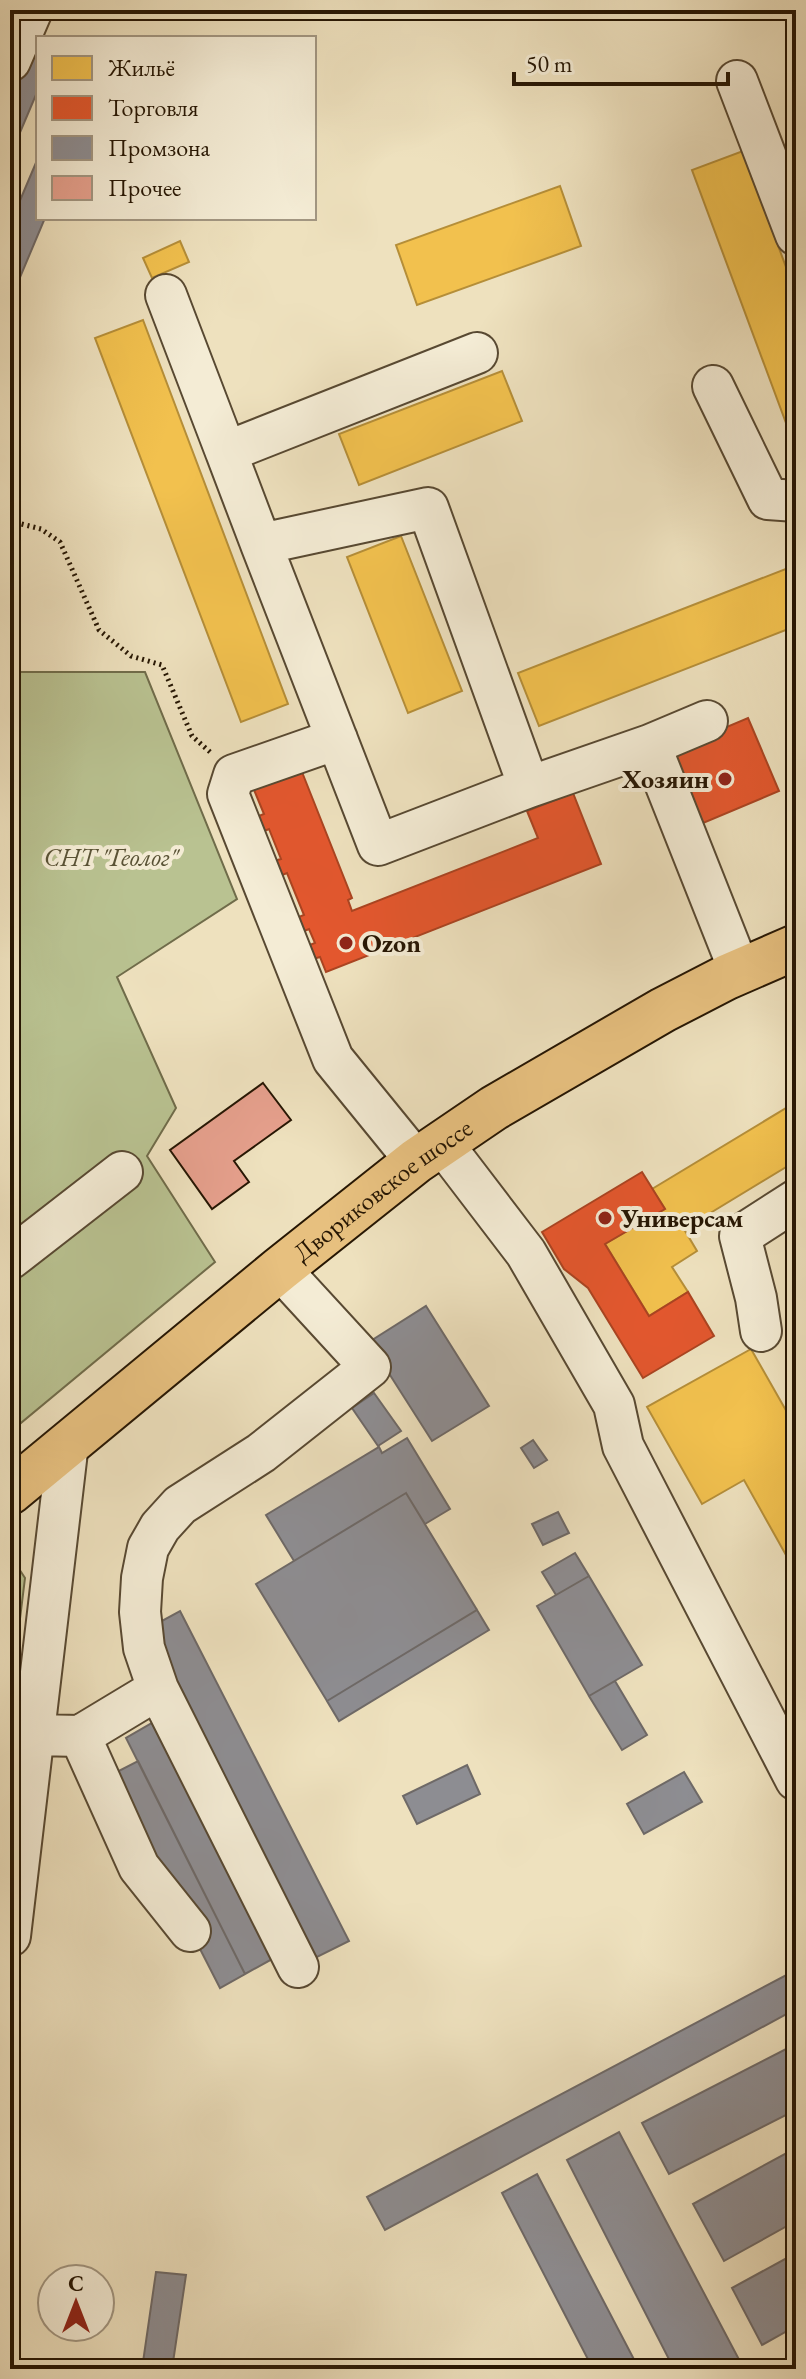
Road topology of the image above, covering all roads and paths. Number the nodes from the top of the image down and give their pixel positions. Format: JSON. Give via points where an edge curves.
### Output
{"nodes":[{"id":1,"x":32,"y":10,"type":"edge"},
{"id":2,"x":10,"y":61,"type":"edge"},
{"id":3,"x":737,"y":81,"type":"dead end"},
{"id":4,"x":796,"y":235,"type":"edge"},
{"id":5,"x":166,"y":295,"type":"dead end"},
{"id":6,"x":477,"y":353,"type":"dead end"},
{"id":7,"x":713,"y":386,"type":"dead end"},
{"id":8,"x":226,"y":452,"type":"junction"},
{"id":9,"x":796,"y":501,"type":"edge"},
{"id":10,"x":10,"y":521,"type":"edge"},
{"id":11,"x":261,"y":544,"type":"junction"},
{"id":12,"x":707,"y":721,"type":"dead end"},
{"id":13,"x":337,"y":739,"type":"junction"},
{"id":14,"x":650,"y":745,"type":"junction"},
{"id":15,"x":234,"y":775,"type":"junction"},
{"id":16,"x":529,"y":787,"type":"junction"},
{"id":17,"x":796,"y":947,"type":"edge"},
{"id":18,"x":740,"y":972,"type":"junction"},
{"id":19,"x":429,"y":1152,"type":"junction"},
{"id":20,"x":122,"y":1172,"type":"dead end"},
{"id":21,"x":796,"y":1200,"type":"edge"},
{"id":22,"x":10,"y":1259,"type":"edge"},
{"id":23,"x":280,"y":1269,"type":"junction"},
{"id":24,"x":761,"y":1331,"type":"dead end"},
{"id":25,"x":68,"y":1443,"type":"junction"},
{"id":26,"x":11,"y":1491,"type":"edge"},
{"id":27,"x":158,"y":1689,"type":"junction"},
{"id":28,"x":34,"y":1735,"type":"junction"},
{"id":29,"x":80,"y":1736,"type":"junction"},
{"id":30,"x":796,"y":1780,"type":"edge"},
{"id":31,"x":12,"y":1896,"type":"edge"},
{"id":32,"x":190,"y":1931,"type":"dead end"},
{"id":33,"x":10,"y":1936,"type":"edge"},
{"id":34,"x":298,"y":1967,"type":"dead end"}],
"edges":[{"from":1,"to":2,"type":"street"},
{"from":3,"to":4,"type":"street"},
{"from":5,"to":8,"type":"street"},
{"from":6,"to":8,"type":"street"},
{"from":7,"to":9,"type":"street","via":[[768,499]]},
{"from":8,"to":11,"type":"street"},
{"from":10,"to":15,"type":"path","via":[[41,529],[60,542],[99,630],[131,656],[162,665],[192,736]]},
{"from":11,"to":13,"type":"street"},
{"from":11,"to":16,"type":"street","via":[[428,508]]},
{"from":12,"to":14,"type":"street"},
{"from":13,"to":15,"type":"street"},
{"from":13,"to":16,"type":"street","via":[[378,845]]},
{"from":14,"to":16,"type":"street"},
{"from":14,"to":18,"type":"street"},
{"from":15,"to":19,"type":"street","via":[[228,794],[333,1059]]},
{"from":17,"to":18,"type":"main road","name":"Двориковское шоссе"},
{"from":18,"to":19,"type":"main road","name":"Двориковское шоссе","via":[[494,1108]]},
{"from":19,"to":23,"type":"main road","name":"Двориковское шоссе"},
{"from":19,"to":30,"type":"street","via":[[526,1253],[614,1405],[623,1446]]},
{"from":20,"to":22,"type":"street"},
{"from":21,"to":24,"type":"street","via":[[740,1236]]},
{"from":23,"to":25,"type":"main road","name":"Двориковское шоссе"},
{"from":23,"to":27,"type":"street","via":[[370,1367],[261,1453],[180,1505],[160,1527],[148,1548],[140,1612],[144,1648]]},
{"from":25,"to":26,"type":"main road","name":"Двориковское шоссе"},
{"from":25,"to":28,"type":"street"},
{"from":27,"to":29,"type":"street"},
{"from":27,"to":34,"type":"street"},
{"from":28,"to":29,"type":"street"},
{"from":28,"to":31,"type":"street"},
{"from":29,"to":32,"type":"street","via":[[139,1867]]},
{"from":31,"to":33,"type":"street"}]}
